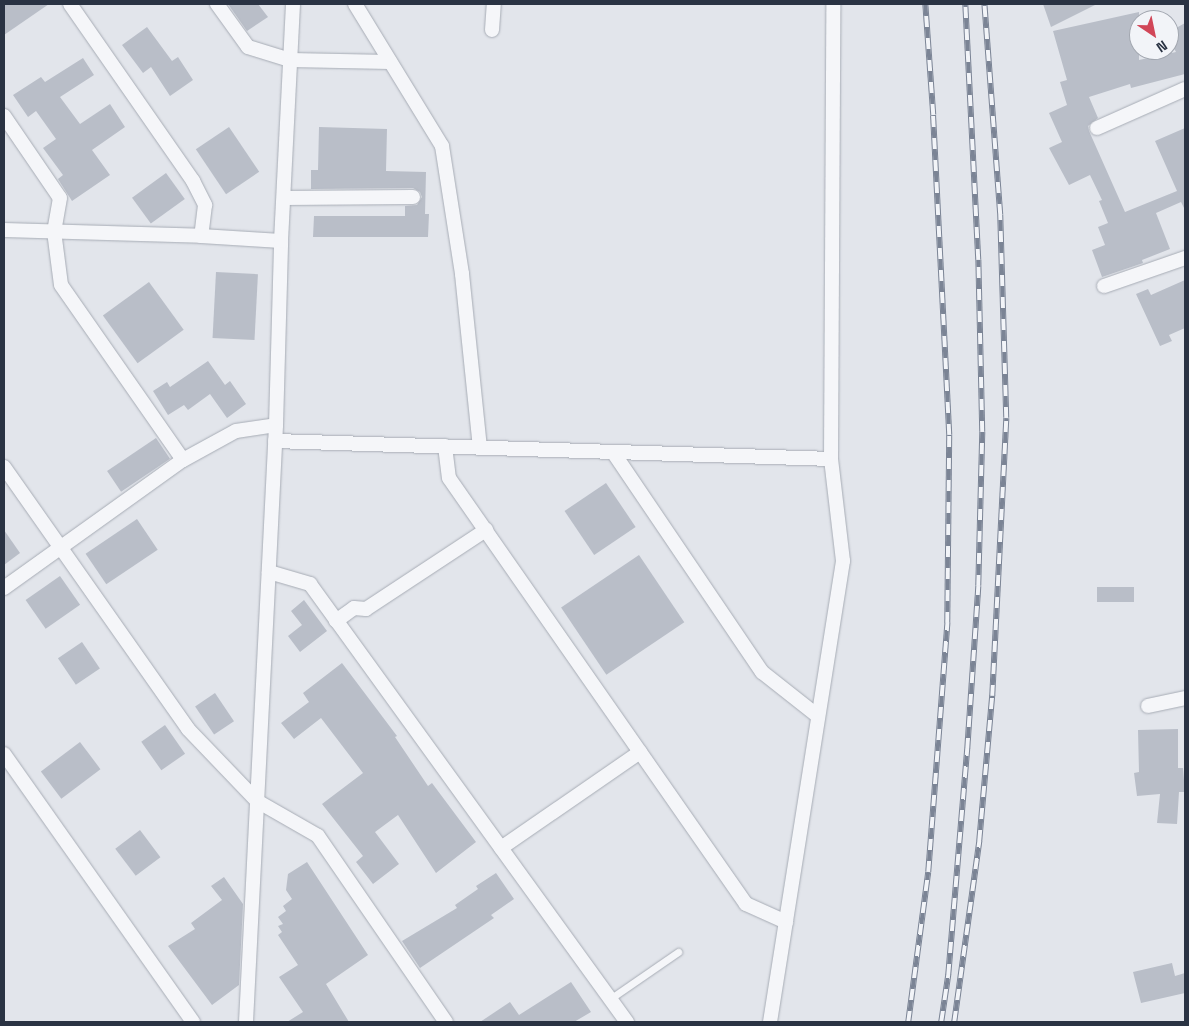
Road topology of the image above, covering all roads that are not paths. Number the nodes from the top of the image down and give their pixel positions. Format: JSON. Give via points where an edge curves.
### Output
{"nodes":[{"id":1,"x":70,"y":4,"type":"edge"},
{"id":2,"x":217,"y":4,"type":"edge"},
{"id":3,"x":293,"y":4,"type":"edge"},
{"id":4,"x":355,"y":4,"type":"edge"},
{"id":5,"x":494,"y":4,"type":"edge"},
{"id":6,"x":833,"y":4,"type":"edge"},
{"id":7,"x":492,"y":30,"type":"dead end"},
{"id":8,"x":290,"y":60,"type":"junction"},
{"id":9,"x":390,"y":62,"type":"junction"},
{"id":10,"x":1185,"y":89,"type":"edge"},
{"id":11,"x":4,"y":116,"type":"edge"},
{"id":12,"x":1097,"y":128,"type":"dead end"},
{"id":13,"x":413,"y":197,"type":"dead end"},
{"id":14,"x":284,"y":198,"type":"junction"},
{"id":15,"x":4,"y":230,"type":"edge"},
{"id":16,"x":54,"y":232,"type":"junction"},
{"id":17,"x":201,"y":236,"type":"junction"},
{"id":18,"x":282,"y":241,"type":"junction"},
{"id":19,"x":1185,"y":258,"type":"edge"},
{"id":20,"x":1104,"y":286,"type":"dead end"},
{"id":21,"x":276,"y":425,"type":"junction"},
{"id":22,"x":275,"y":441,"type":"junction"},
{"id":23,"x":445,"y":446,"type":"junction"},
{"id":24,"x":480,"y":447,"type":"junction"},
{"id":25,"x":613,"y":452,"type":"junction"},
{"id":26,"x":831,"y":459,"type":"junction"},
{"id":27,"x":183,"y":460,"type":"junction"},
{"id":28,"x":4,"y":467,"type":"edge"},
{"id":29,"x":486,"y":530,"type":"junction"},
{"id":30,"x":61,"y":547,"type":"junction"},
{"id":31,"x":269,"y":572,"type":"junction"},
{"id":32,"x":4,"y":588,"type":"edge"},
{"id":33,"x":336,"y":621,"type":"junction"},
{"id":34,"x":1185,"y":698,"type":"edge"},
{"id":35,"x":1148,"y":706,"type":"dead end"},
{"id":36,"x":818,"y":716,"type":"junction"},
{"id":37,"x":640,"y":752,"type":"junction"},
{"id":38,"x":4,"y":754,"type":"edge"},
{"id":39,"x":257,"y":801,"type":"junction"},
{"id":40,"x":501,"y":848,"type":"junction"},
{"id":41,"x":786,"y":922,"type":"junction"},
{"id":42,"x":678,"y":952,"type":"dead end"},
{"id":43,"x":610,"y":999,"type":"junction"},
{"id":44,"x":193,"y":1022,"type":"edge"},
{"id":45,"x":246,"y":1022,"type":"edge"},
{"id":46,"x":446,"y":1022,"type":"edge"},
{"id":47,"x":627,"y":1022,"type":"edge"},
{"id":48,"x":770,"y":1022,"type":"edge"}],
"edges":[{"from":1,"to":17,"type":"street","via":[[193,181],[205,205]]},
{"from":2,"to":8,"type":"street","via":[[248,47]]},
{"from":3,"to":8,"type":"street"},
{"from":4,"to":9,"type":"street"},
{"from":5,"to":7,"type":"street"},
{"from":6,"to":26,"type":"street"},
{"from":8,"to":9,"type":"street"},
{"from":8,"to":14,"type":"street"},
{"from":9,"to":24,"type":"street","via":[[442,146],[462,274]]},
{"from":10,"to":12,"type":"street"},
{"from":11,"to":16,"type":"street","via":[[60,198]]},
{"from":13,"to":14,"type":"street"},
{"from":14,"to":18,"type":"street"},
{"from":15,"to":16,"type":"street"},
{"from":16,"to":17,"type":"street"},
{"from":16,"to":27,"type":"street","via":[[61,285]]},
{"from":17,"to":18,"type":"street"},
{"from":18,"to":21,"type":"street"},
{"from":19,"to":20,"type":"street"},
{"from":21,"to":22,"type":"street"},
{"from":21,"to":27,"type":"street","via":[[236,432]]},
{"from":22,"to":23,"type":"street"},
{"from":22,"to":31,"type":"street"},
{"from":23,"to":24,"type":"street"},
{"from":23,"to":29,"type":"street","via":[[449,478]]},
{"from":24,"to":25,"type":"street"},
{"from":25,"to":26,"type":"street"},
{"from":25,"to":36,"type":"street","via":[[762,672]]},
{"from":26,"to":36,"type":"street","via":[[843,561]]},
{"from":27,"to":30,"type":"street"},
{"from":28,"to":30,"type":"street"},
{"from":29,"to":33,"type":"street","via":[[366,609],[354,608]]},
{"from":29,"to":37,"type":"street"},
{"from":30,"to":32,"type":"street"},
{"from":30,"to":39,"type":"street","via":[[188,729]]},
{"from":31,"to":33,"type":"street","via":[[310,584]]},
{"from":31,"to":39,"type":"street"},
{"from":33,"to":40,"type":"street"},
{"from":34,"to":35,"type":"street"},
{"from":36,"to":41,"type":"street"},
{"from":37,"to":40,"type":"street"},
{"from":37,"to":41,"type":"street","via":[[746,904]]},
{"from":38,"to":44,"type":"street"},
{"from":39,"to":45,"type":"street"},
{"from":39,"to":46,"type":"street","via":[[318,836]]},
{"from":40,"to":43,"type":"street"},
{"from":41,"to":48,"type":"street"},
{"from":42,"to":43,"type":"lane"},
{"from":43,"to":47,"type":"street"}]}
